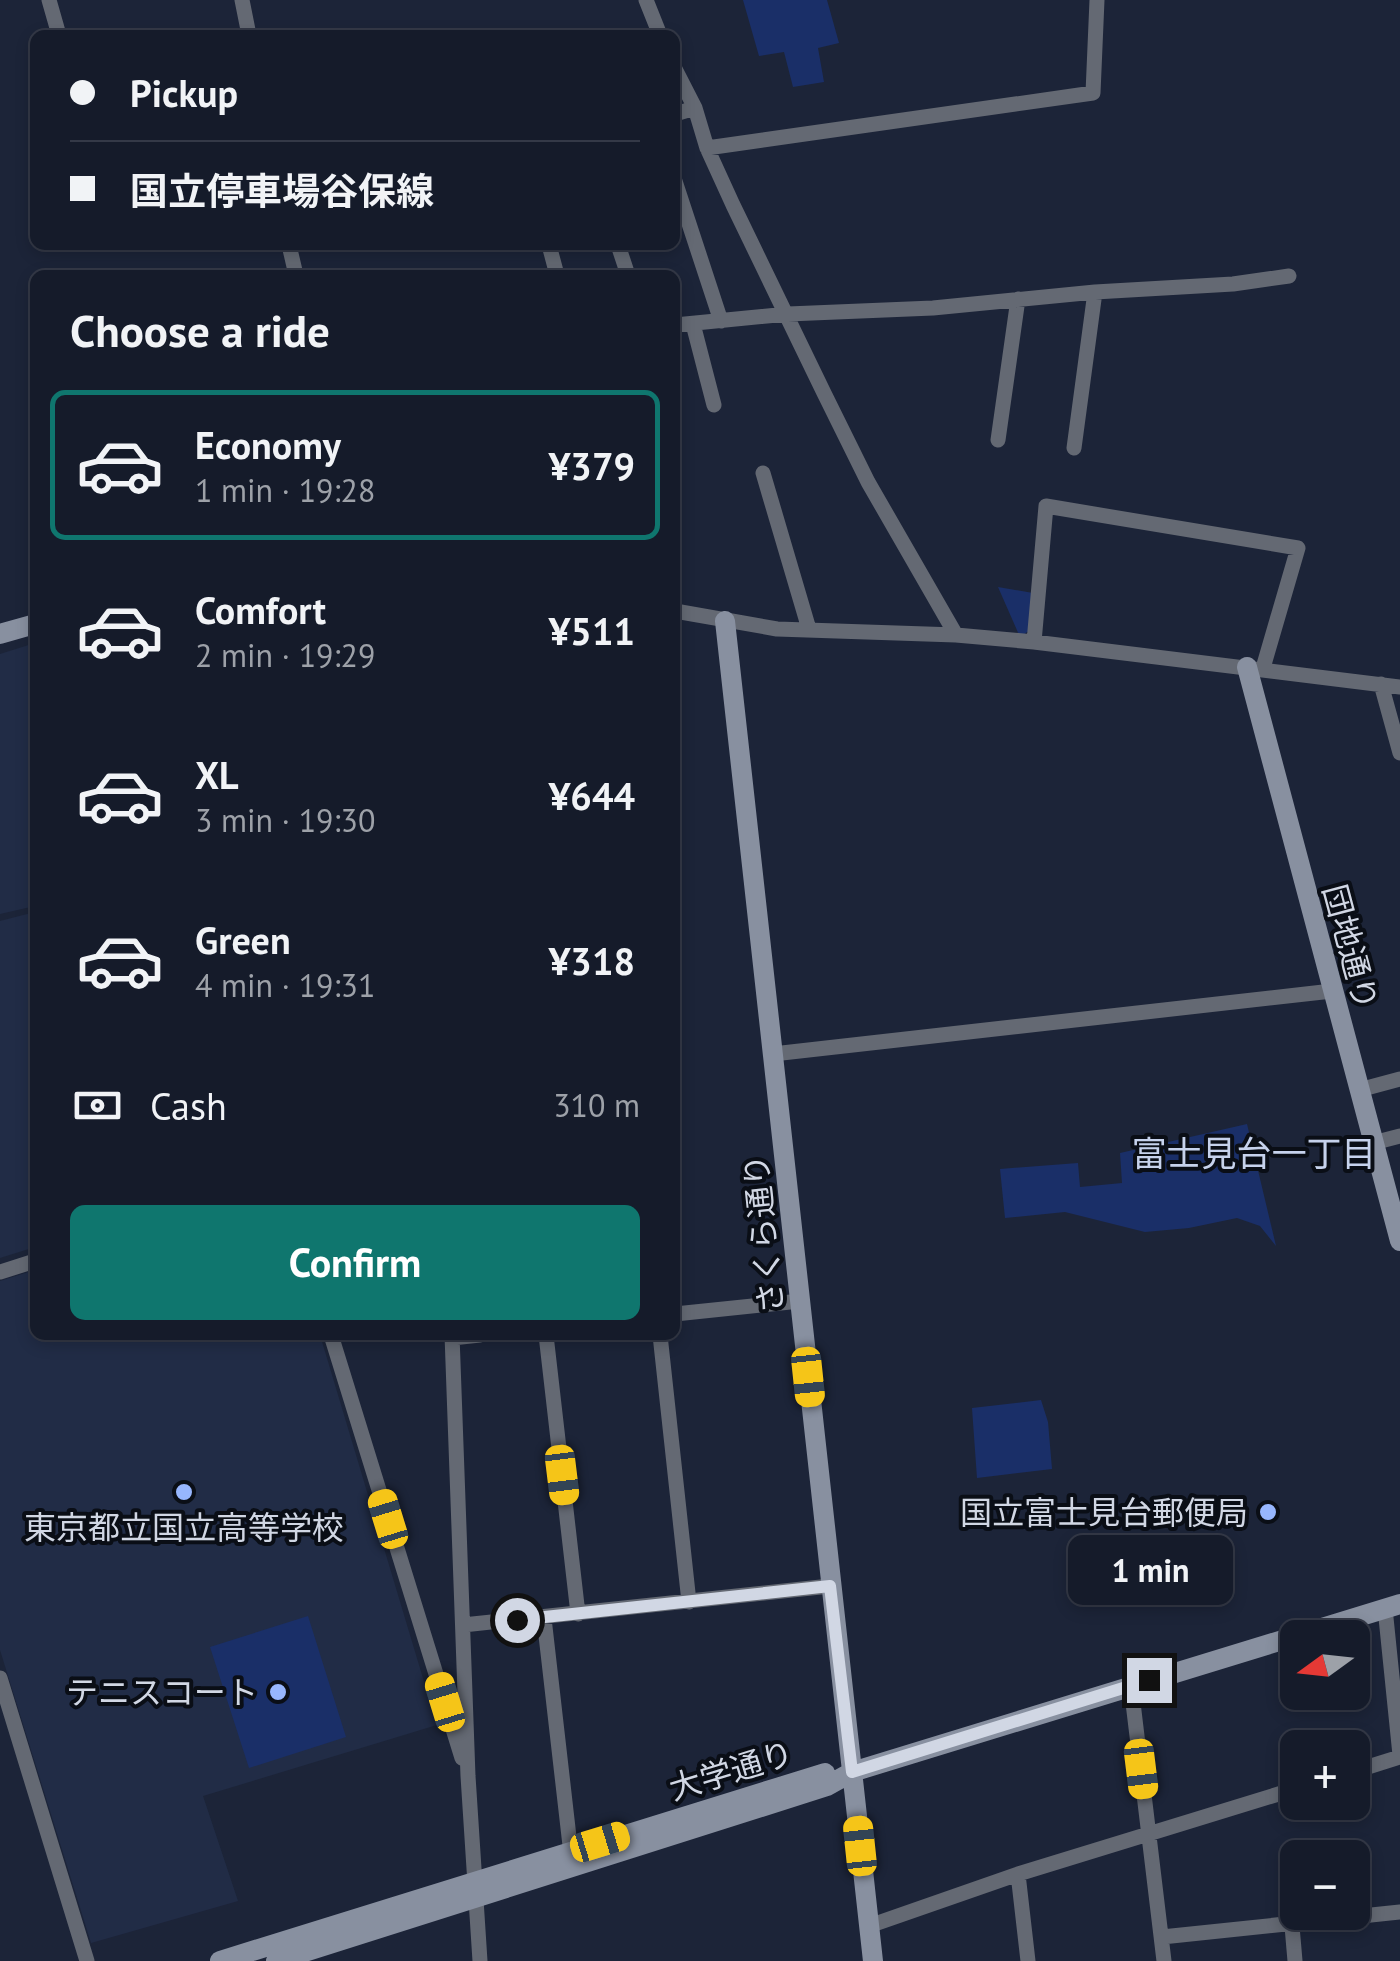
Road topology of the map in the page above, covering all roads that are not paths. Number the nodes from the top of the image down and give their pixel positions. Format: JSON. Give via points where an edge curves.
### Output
{"nodes":[{"id":1,"x":49,"y":0,"type":"edge"},
{"id":2,"x":242,"y":0,"type":"edge"},
{"id":3,"x":646,"y":0,"type":"edge"},
{"id":4,"x":1096,"y":0,"type":"edge"},
{"id":5,"x":58,"y":30,"type":"edge"},
{"id":6,"x":247,"y":30,"type":"edge"},
{"id":7,"x":658,"y":30,"type":"edge"},
{"id":8,"x":680,"y":79,"type":"edge"},
{"id":9,"x":694,"y":108,"type":"junction"},
{"id":10,"x":680,"y":112,"type":"edge"},
{"id":11,"x":707,"y":148,"type":"junction"},
{"id":12,"x":680,"y":197,"type":"edge"},
{"id":13,"x":1289,"y":276,"type":"dead end"},
{"id":14,"x":1096,"y":292,"type":"junction"},
{"id":15,"x":1018,"y":299,"type":"junction"},
{"id":16,"x":788,"y":314,"type":"junction"},
{"id":17,"x":722,"y":321,"type":"junction"},
{"id":18,"x":693,"y":324,"type":"junction"},
{"id":19,"x":680,"y":325,"type":"edge"},
{"id":20,"x":714,"y":405,"type":"dead end"},
{"id":21,"x":998,"y":440,"type":"dead end"},
{"id":22,"x":1074,"y":448,"type":"dead end"},
{"id":23,"x":763,"y":473,"type":"dead end"},
{"id":24,"x":680,"y":612,"type":"edge"},
{"id":25,"x":725,"y":621,"type":"junction"},
{"id":26,"x":30,"y":625,"type":"edge"},
{"id":27,"x":808,"y":629,"type":"junction"},
{"id":28,"x":0,"y":634,"type":"edge"},
{"id":29,"x":956,"y":636,"type":"junction"},
{"id":30,"x":1034,"y":642,"type":"junction"},
{"id":31,"x":1255,"y":667,"type":"junction"},
{"id":32,"x":1381,"y":684,"type":"junction"},
{"id":33,"x":1400,"y":687,"type":"edge"},
{"id":34,"x":1400,"y":753,"type":"edge"},
{"id":35,"x":1332,"y":991,"type":"junction"},
{"id":36,"x":773,"y":1054,"type":"junction"},
{"id":37,"x":1400,"y":1080,"type":"edge"},
{"id":38,"x":1358,"y":1090,"type":"junction"},
{"id":39,"x":1400,"y":1136,"type":"edge"},
{"id":40,"x":1373,"y":1143,"type":"junction"},
{"id":41,"x":1400,"y":1241,"type":"edge"},
{"id":42,"x":30,"y":1263,"type":"edge"},
{"id":43,"x":0,"y":1272,"type":"edge"},
{"id":44,"x":800,"y":1301,"type":"junction"},
{"id":45,"x":680,"y":1313,"type":"edge"},
{"id":46,"x":334,"y":1340,"type":"edge"},
{"id":47,"x":452,"y":1340,"type":"edge"},
{"id":48,"x":547,"y":1340,"type":"edge"},
{"id":49,"x":661,"y":1340,"type":"edge"},
{"id":50,"x":830,"y":1586,"type":"junction"},
{"id":51,"x":688,"y":1602,"type":"junction"},
{"id":52,"x":1392,"y":1606,"type":"edge"},
{"id":53,"x":578,"y":1614,"type":"junction"},
{"id":54,"x":544,"y":1618,"type":"junction"},
{"id":55,"x":463,"y":1626,"type":"junction"},
{"id":56,"x":0,"y":1678,"type":"edge"},
{"id":57,"x":1131,"y":1686,"type":"junction"},
{"id":58,"x":1400,"y":1756,"type":"edge"},
{"id":59,"x":1370,"y":1766,"type":"edge"},
{"id":60,"x":852,"y":1772,"type":"junction"},
{"id":61,"x":468,"y":1776,"type":"junction"},
{"id":62,"x":1280,"y":1793,"type":"edge"},
{"id":63,"x":1149,"y":1833,"type":"junction"},
{"id":64,"x":571,"y":1859,"type":"junction"},
{"id":65,"x":1018,"y":1874,"type":"junction"},
{"id":66,"x":474,"y":1890,"type":"junction"},
{"id":67,"x":1400,"y":1912,"type":"edge"},
{"id":68,"x":1370,"y":1916,"type":"edge"},
{"id":69,"x":869,"y":1926,"type":"junction"},
{"id":70,"x":1280,"y":1927,"type":"edge"},
{"id":71,"x":1292,"y":1930,"type":"edge"},
{"id":72,"x":1162,"y":1937,"type":"junction"},
{"id":73,"x":87,"y":1961,"type":"edge"},
{"id":74,"x":220,"y":1961,"type":"edge"},
{"id":75,"x":276,"y":1961,"type":"edge"},
{"id":76,"x":480,"y":1961,"type":"edge"},
{"id":77,"x":873,"y":1961,"type":"edge"},
{"id":78,"x":1028,"y":1961,"type":"edge"},
{"id":79,"x":1164,"y":1961,"type":"edge"},
{"id":80,"x":1296,"y":1961,"type":"edge"}],
"edges":[{"from":1,"to":5,"type":"street"},
{"from":2,"to":6,"type":"street"},
{"from":3,"to":7,"type":"street"},
{"from":4,"to":11,"type":"street","via":[[1093,93]]},
{"from":8,"to":9,"type":"street"},
{"from":9,"to":10,"type":"street"},
{"from":9,"to":11,"type":"street"},
{"from":11,"to":16,"type":"street"},
{"from":12,"to":17,"type":"street"},
{"from":13,"to":14,"type":"street"},
{"from":14,"to":15,"type":"street"},
{"from":14,"to":22,"type":"street"},
{"from":15,"to":16,"type":"street"},
{"from":15,"to":21,"type":"street"},
{"from":16,"to":17,"type":"street"},
{"from":16,"to":29,"type":"street","via":[[868,482]]},
{"from":17,"to":18,"type":"street"},
{"from":18,"to":19,"type":"street"},
{"from":18,"to":20,"type":"street"},
{"from":23,"to":27,"type":"street"},
{"from":24,"to":25,"type":"street"},
{"from":25,"to":27,"type":"street"},
{"from":25,"to":36,"type":"street","name":"さくら通り"},
{"from":26,"to":28,"type":"street"},
{"from":27,"to":29,"type":"street"},
{"from":29,"to":30,"type":"street"},
{"from":30,"to":31,"type":"street"},
{"from":30,"to":31,"type":"street","via":[[1046,506],[1298,548]]},
{"from":31,"to":32,"type":"street"},
{"from":31,"to":35,"type":"street","name":"団地通り"},
{"from":32,"to":33,"type":"street"},
{"from":32,"to":34,"type":"street"},
{"from":35,"to":36,"type":"street"},
{"from":35,"to":38,"type":"street","name":"団地通り"},
{"from":36,"to":44,"type":"street","name":"さくら通り"},
{"from":37,"to":38,"type":"street"},
{"from":38,"to":40,"type":"street","name":"団地通り"},
{"from":39,"to":40,"type":"street"},
{"from":40,"to":41,"type":"street","name":"団地通り"},
{"from":42,"to":43,"type":"street"},
{"from":44,"to":45,"type":"street"},
{"from":44,"to":50,"type":"street","name":"さくら通り"},
{"from":46,"to":61,"type":"street"},
{"from":47,"to":55,"type":"street"},
{"from":48,"to":53,"type":"street"},
{"from":49,"to":51,"type":"street"},
{"from":50,"to":51,"type":"street"},
{"from":50,"to":60,"type":"street","name":"さくら通り"},
{"from":51,"to":53,"type":"street"},
{"from":52,"to":57,"type":"street","name":"大学通り"},
{"from":52,"to":58,"type":"street"},
{"from":53,"to":54,"type":"street"},
{"from":54,"to":55,"type":"street"},
{"from":54,"to":64,"type":"street"},
{"from":55,"to":61,"type":"street"},
{"from":56,"to":73,"type":"street"},
{"from":57,"to":60,"type":"street","name":"大学通り"},
{"from":57,"to":63,"type":"street"},
{"from":58,"to":59,"type":"street"},
{"from":60,"to":64,"type":"street","name":"大学通り","via":[[827,1786]]},
{"from":60,"to":69,"type":"street","name":"さくら通り"},
{"from":61,"to":66,"type":"street"},
{"from":62,"to":63,"type":"street"},
{"from":63,"to":65,"type":"street"},
{"from":63,"to":72,"type":"street"},
{"from":64,"to":66,"type":"street","name":"大学通り"},
{"from":65,"to":69,"type":"street"},
{"from":65,"to":78,"type":"street"},
{"from":66,"to":74,"type":"street","name":"大学通り"},
{"from":66,"to":75,"type":"street","name":"大学通り"},
{"from":66,"to":76,"type":"street"},
{"from":67,"to":68,"type":"street"},
{"from":69,"to":77,"type":"street","name":"さくら通り"},
{"from":70,"to":72,"type":"street"},
{"from":71,"to":80,"type":"street"},
{"from":72,"to":79,"type":"street"}]}
